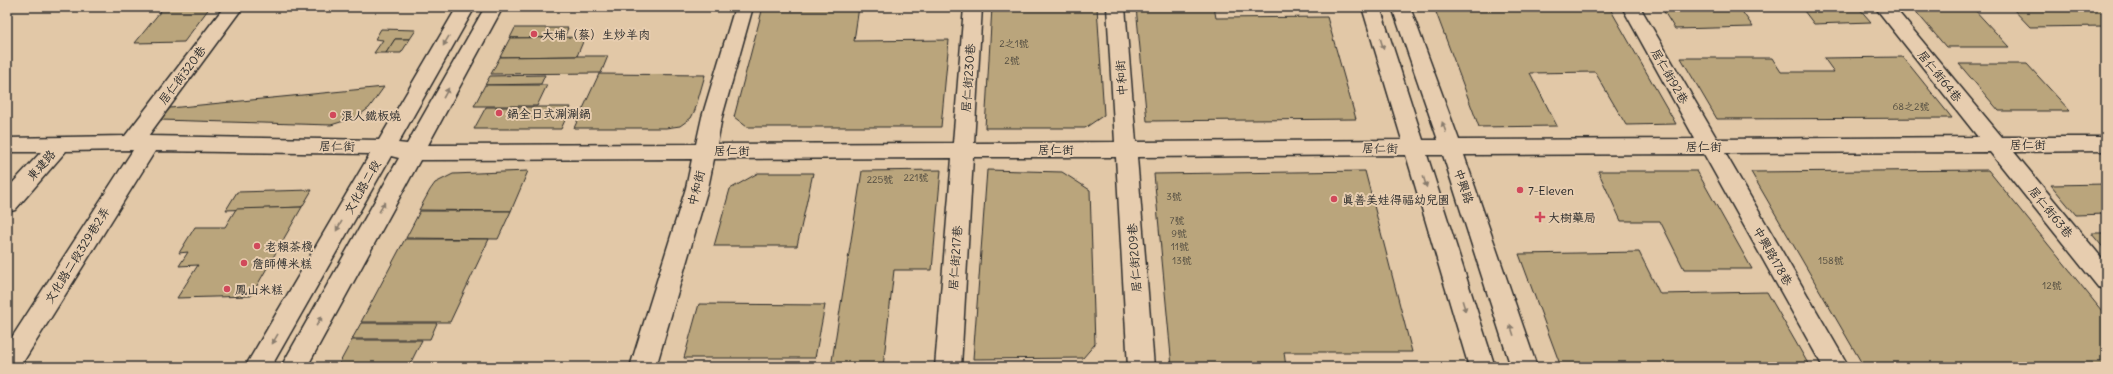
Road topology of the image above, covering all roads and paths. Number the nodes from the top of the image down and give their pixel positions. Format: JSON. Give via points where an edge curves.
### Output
{"nodes":[{"id":1,"x":234,"y":7,"type":"edge"},
{"id":2,"x":466,"y":7,"type":"edge"},
{"id":3,"x":494,"y":7,"type":"edge"},
{"id":4,"x":744,"y":7,"type":"edge"},
{"id":5,"x":973,"y":7,"type":"edge"},
{"id":6,"x":1116,"y":7,"type":"edge"},
{"id":7,"x":1370,"y":7,"type":"edge"},
{"id":8,"x":1400,"y":7,"type":"edge"},
{"id":9,"x":1631,"y":7,"type":"edge"},
{"id":10,"x":1884,"y":7,"type":"edge"},
{"id":11,"x":139,"y":143,"type":"junction"},
{"id":12,"x":60,"y":144,"type":"junction"},
{"id":13,"x":1996,"y":144,"type":"junction"},
{"id":14,"x":2106,"y":144,"type":"edge"},
{"id":15,"x":7,"y":145,"type":"edge"},
{"id":16,"x":1710,"y":146,"type":"junction"},
{"id":17,"x":384,"y":147,"type":"junction"},
{"id":18,"x":1126,"y":148,"type":"junction"},
{"id":19,"x":1414,"y":148,"type":"junction"},
{"id":20,"x":1451,"y":148,"type":"junction"},
{"id":21,"x":963,"y":149,"type":"junction"},
{"id":22,"x":705,"y":150,"type":"junction"},
{"id":23,"x":412,"y":153,"type":"junction"},
{"id":24,"x":7,"y":204,"type":"edge"},
{"id":25,"x":2106,"y":280,"type":"edge"},
{"id":26,"x":7,"y":366,"type":"edge"},
{"id":27,"x":258,"y":367,"type":"edge"},
{"id":28,"x":294,"y":367,"type":"edge"},
{"id":29,"x":643,"y":367,"type":"edge"},
{"id":30,"x":948,"y":367,"type":"edge"},
{"id":31,"x":1141,"y":367,"type":"edge"},
{"id":32,"x":1482,"y":367,"type":"edge"},
{"id":33,"x":1524,"y":367,"type":"edge"},
{"id":34,"x":1836,"y":367,"type":"edge"}],
"edges":[{"from":1,"to":11,"type":"street","name":"居仁街320巷"},
{"from":2,"to":17,"type":"street","name":"文化路二段","one_way":true},
{"from":23,"to":3,"type":"street","one_way":true},
{"from":4,"to":22,"type":"street","name":"中和街"},
{"from":5,"to":21,"type":"street","name":"居仁街230巷"},
{"from":6,"to":18,"type":"street","name":"中和街"},
{"from":7,"to":19,"type":"street","one_way":true},
{"from":20,"to":8,"type":"street","name":"中興路","one_way":true},
{"from":9,"to":16,"type":"street","name":"居仁街92巷"},
{"from":10,"to":13,"type":"street","name":"居仁街64巷"},
{"from":11,"to":12,"type":"street","name":"居仁街"},
{"from":11,"to":17,"type":"street","name":"居仁街"},
{"from":11,"to":26,"type":"street","name":"文化路二段329巷2弄"},
{"from":12,"to":15,"type":"street","name":"居仁街"},
{"from":12,"to":24,"type":"street","name":"東建路"},
{"from":13,"to":14,"type":"street","name":"居仁街"},
{"from":13,"to":16,"type":"street","name":"居仁街"},
{"from":13,"to":25,"type":"street","name":"居仁街63巷"},
{"from":16,"to":20,"type":"street","name":"居仁街"},
{"from":16,"to":34,"type":"street","name":"中興路178巷"},
{"from":17,"to":23,"type":"street","name":"居仁街"},
{"from":17,"to":27,"type":"street","name":"文化路二段","one_way":true},
{"from":18,"to":19,"type":"street","name":"居仁街"},
{"from":18,"to":21,"type":"street","name":"居仁街"},
{"from":18,"to":31,"type":"street","name":"居仁街209巷"},
{"from":19,"to":20,"type":"street","name":"居仁街"},
{"from":19,"to":32,"type":"street","one_way":true},
{"from":33,"to":20,"type":"street","name":"中興路","one_way":true},
{"from":21,"to":22,"type":"street","name":"居仁街"},
{"from":21,"to":30,"type":"street","name":"居仁街217巷"},
{"from":22,"to":23,"type":"street","name":"居仁街"},
{"from":22,"to":29,"type":"street","name":"中和街","via":[[697,188]]},
{"from":28,"to":23,"type":"street","one_way":true}]}
